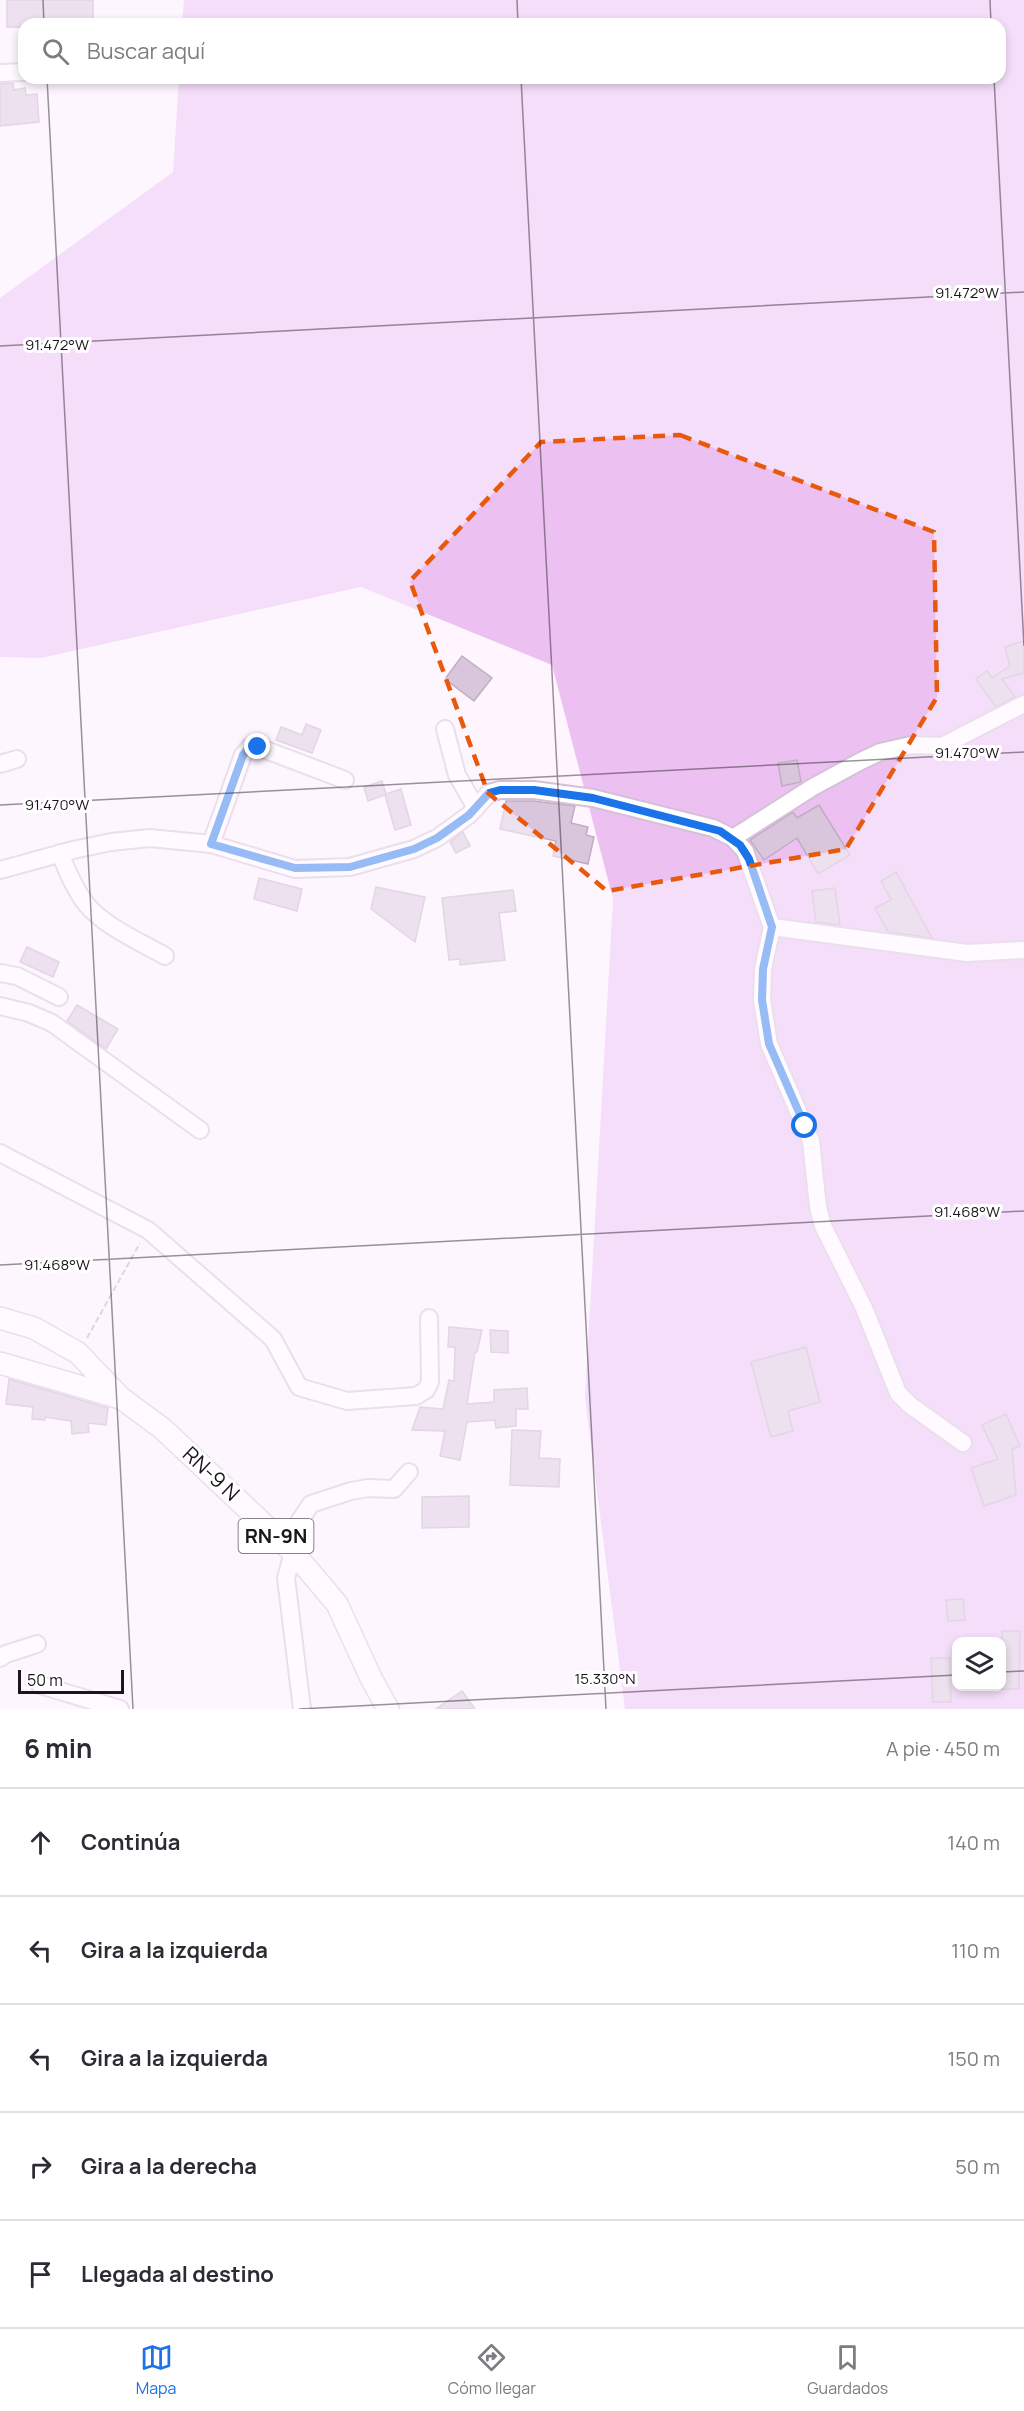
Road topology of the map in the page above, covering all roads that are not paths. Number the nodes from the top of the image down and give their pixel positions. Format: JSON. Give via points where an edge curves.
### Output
{"nodes":[{"id":1,"x":18,"y":72,"type":"edge"},
{"id":2,"x":0,"y":73,"type":"edge"},
{"id":3,"x":1024,"y":704,"type":"edge"},
{"id":4,"x":445,"y":729,"type":"dead end"},
{"id":5,"x":17,"y":759,"type":"dead end"},
{"id":6,"x":0,"y":764,"type":"edge"},
{"id":7,"x":345,"y":780,"type":"dead end"},
{"id":8,"x":476,"y":808,"type":"junction"},
{"id":9,"x":733,"y":838,"type":"junction"},
{"id":10,"x":211,"y":844,"type":"junction"},
{"id":11,"x":60,"y":853,"type":"junction"},
{"id":12,"x":0,"y":870,"type":"edge"},
{"id":13,"x":772,"y":927,"type":"junction"},
{"id":14,"x":1024,"y":950,"type":"edge"},
{"id":15,"x":165,"y":956,"type":"dead end"},
{"id":16,"x":0,"y":973,"type":"edge"},
{"id":17,"x":59,"y":997,"type":"dead end"},
{"id":18,"x":0,"y":1006,"type":"edge"},
{"id":19,"x":200,"y":1130,"type":"dead end"},
{"id":20,"x":0,"y":1153,"type":"edge"},
{"id":21,"x":0,"y":1318,"type":"edge"},
{"id":22,"x":429,"y":1318,"type":"dead end"},
{"id":23,"x":0,"y":1363,"type":"edge"},
{"id":24,"x":121,"y":1398,"type":"junction"},
{"id":25,"x":963,"y":1443,"type":"dead end"},
{"id":26,"x":410,"y":1472,"type":"dead end"},
{"id":27,"x":288,"y":1548,"type":"junction"},
{"id":28,"x":38,"y":1644,"type":"dead end"},
{"id":29,"x":0,"y":1658,"type":"edge"},
{"id":30,"x":40,"y":1685,"type":"dead end"},
{"id":31,"x":120,"y":1709,"type":"edge"},
{"id":32,"x":302,"y":1709,"type":"edge"},
{"id":33,"x":388,"y":1709,"type":"edge"}],
"edges":[{"from":1,"to":2,"type":"street"},
{"from":3,"to":9,"type":"street","via":[[942,746],[910,745],[880,752],[813,787]]},
{"from":4,"to":8,"type":"street","via":[[457,775]]},
{"from":5,"to":6,"type":"street"},
{"from":7,"to":10,"type":"street","via":[[250,747],[243,755]]},
{"from":8,"to":9,"type":"street","via":[[494,790],[534,790],[593,798],[713,828]]},
{"from":8,"to":10,"type":"street","via":[[450,830],[414,849],[350,867],[295,868]]},
{"from":9,"to":13,"type":"street","via":[[749,859]]},
{"from":10,"to":11,"type":"street","via":[[150,838]]},
{"from":11,"to":12,"type":"street"},
{"from":11,"to":15,"type":"street","via":[[73,886],[87,906]]},
{"from":13,"to":14,"type":"street","via":[[967,953]]},
{"from":13,"to":25,"type":"street","via":[[762,979],[769,1044],[811,1141],[823,1226],[864,1308],[898,1393]]},
{"from":16,"to":17,"type":"street","via":[[17,976]]},
{"from":18,"to":19,"type":"street","via":[[30,1012],[52,1023]]},
{"from":20,"to":22,"type":"street","via":[[148,1230],[273,1339],[299,1387],[347,1401],[416,1396],[430,1382]]},
{"from":21,"to":24,"type":"main road","number":"RN-9N","via":[[34,1328],[78,1353]]},
{"from":23,"to":24,"type":"main road","number":"RN-9N"},
{"from":24,"to":27,"type":"main road","name":"RN-9 N","number":"RN-9N","via":[[163,1429]]},
{"from":26,"to":27,"type":"street","via":[[394,1489],[351,1491],[311,1504]]},
{"from":27,"to":32,"type":"street","via":[[286,1578]]},
{"from":27,"to":33,"type":"main road","name":"RN-9 N","number":"RN-9N","via":[[337,1604]]},
{"from":28,"to":29,"type":"street"},
{"from":30,"to":31,"type":"street"}]}
